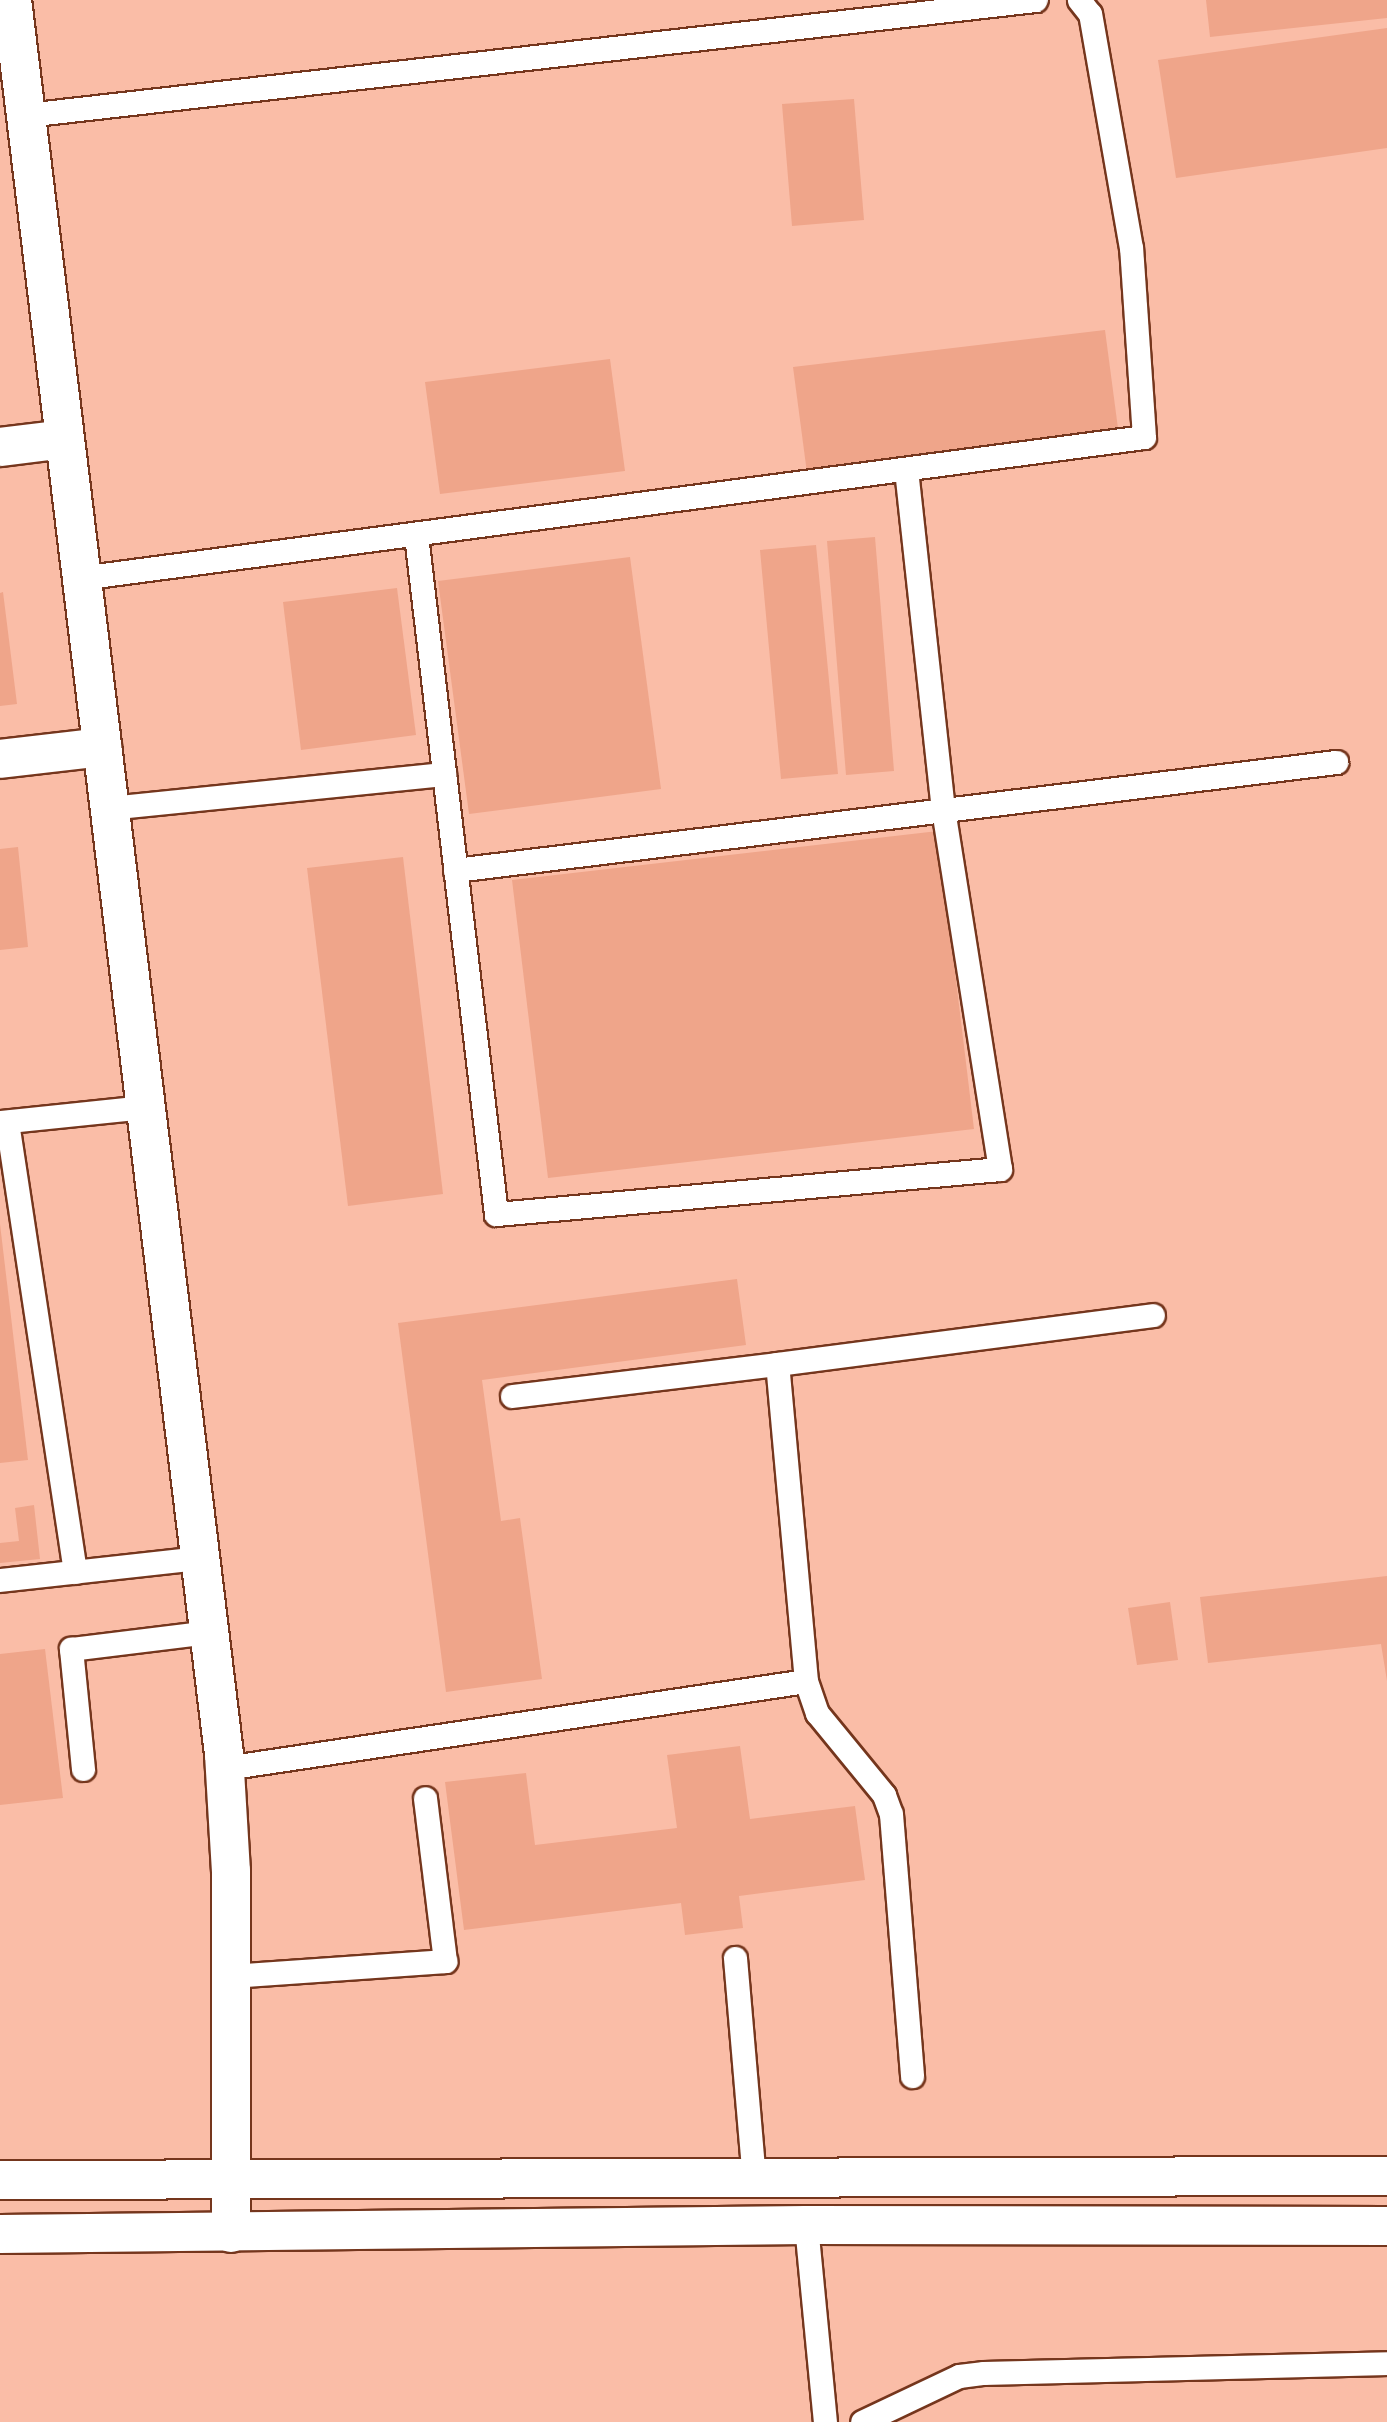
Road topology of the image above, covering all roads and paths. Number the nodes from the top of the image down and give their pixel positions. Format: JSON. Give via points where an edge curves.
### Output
{"nodes":[{"id":1,"x":12,"y":0,"type":"edge"},
{"id":2,"x":1035,"y":0,"type":"edge"},
{"id":3,"x":1080,"y":0,"type":"edge"},
{"id":4,"x":26,"y":115,"type":"junction"},
{"id":5,"x":65,"y":439,"type":"junction"},
{"id":6,"x":0,"y":447,"type":"edge"},
{"id":7,"x":905,"y":472,"type":"junction"},
{"id":8,"x":416,"y":535,"type":"junction"},
{"id":9,"x":80,"y":578,"type":"junction"},
{"id":10,"x":102,"y":747,"type":"junction"},
{"id":11,"x":0,"y":759,"type":"edge"},
{"id":12,"x":1336,"y":762,"type":"dead end"},
{"id":13,"x":444,"y":774,"type":"junction"},
{"id":14,"x":109,"y":807,"type":"junction"},
{"id":15,"x":943,"y":810,"type":"junction"},
{"id":16,"x":455,"y":870,"type":"junction"},
{"id":17,"x":145,"y":1107,"type":"junction"},
{"id":18,"x":3,"y":1122,"type":"edge"},
{"id":19,"x":1153,"y":1315,"type":"dead end"},
{"id":20,"x":777,"y":1364,"type":"junction"},
{"id":21,"x":512,"y":1396,"type":"dead end"},
{"id":22,"x":200,"y":1558,"type":"junction"},
{"id":23,"x":75,"y":1572,"type":"junction"},
{"id":24,"x":0,"y":1580,"type":"edge"},
{"id":25,"x":209,"y":1632,"type":"junction"},
{"id":26,"x":806,"y":1681,"type":"junction"},
{"id":27,"x":225,"y":1768,"type":"junction"},
{"id":28,"x":83,"y":1769,"type":"dead end"},
{"id":29,"x":425,"y":1798,"type":"dead end"},
{"id":30,"x":735,"y":1958,"type":"dead end"},
{"id":31,"x":231,"y":1976,"type":"junction"},
{"id":32,"x":912,"y":2076,"type":"dead end"},
{"id":33,"x":1387,"y":2176,"type":"edge"},
{"id":34,"x":709,"y":2178,"type":"junction"},
{"id":35,"x":232,"y":2179,"type":"junction"},
{"id":36,"x":754,"y":2179,"type":"junction"},
{"id":37,"x":0,"y":2180,"type":"edge"},
{"id":38,"x":806,"y":2225,"type":"junction"},
{"id":39,"x":707,"y":2226,"type":"junction"},
{"id":40,"x":1387,"y":2227,"type":"edge"},
{"id":41,"x":230,"y":2233,"type":"junction"},
{"id":42,"x":0,"y":2234,"type":"edge"},
{"id":43,"x":1387,"y":2363,"type":"edge"},
{"id":44,"x":825,"y":2422,"type":"edge"},
{"id":45,"x":862,"y":2422,"type":"edge"}],
"edges":[{"from":1,"to":4,"type":"main road"},
{"from":2,"to":4,"type":"lane"},
{"from":3,"to":7,"type":"lane","via":[[1090,14],[1131,248],[1144,437]]},
{"from":4,"to":5,"type":"main road"},
{"from":5,"to":6,"type":"main road"},
{"from":5,"to":9,"type":"main road"},
{"from":7,"to":8,"type":"lane"},
{"from":7,"to":15,"type":"lane"},
{"from":8,"to":9,"type":"lane"},
{"from":8,"to":13,"type":"lane"},
{"from":9,"to":10,"type":"main road"},
{"from":10,"to":11,"type":"main road"},
{"from":10,"to":14,"type":"main road"},
{"from":12,"to":15,"type":"lane"},
{"from":13,"to":14,"type":"lane"},
{"from":13,"to":16,"type":"lane"},
{"from":14,"to":17,"type":"main road"},
{"from":15,"to":16,"type":"lane"},
{"from":15,"to":16,"type":"lane","via":[[1000,1169],[496,1214]]},
{"from":17,"to":18,"type":"lane"},
{"from":17,"to":22,"type":"main road"},
{"from":18,"to":23,"type":"lane"},
{"from":19,"to":20,"type":"lane"},
{"from":20,"to":21,"type":"lane"},
{"from":20,"to":26,"type":"lane"},
{"from":22,"to":23,"type":"lane"},
{"from":22,"to":25,"type":"main road"},
{"from":23,"to":24,"type":"lane"},
{"from":25,"to":27,"type":"main road"},
{"from":25,"to":28,"type":"lane","via":[[71,1648]]},
{"from":26,"to":27,"type":"lane"},
{"from":26,"to":32,"type":"lane","via":[[817,1713],[884,1795],[891,1814]]},
{"from":27,"to":31,"type":"main road"},
{"from":29,"to":31,"type":"lane","via":[[445,1961]]},
{"from":30,"to":36,"type":"lane"},
{"from":31,"to":35,"type":"main road"},
{"from":33,"to":36,"type":"main road"},
{"from":34,"to":35,"type":"main road"},
{"from":34,"to":36,"type":"main road"},
{"from":34,"to":39,"type":"main road"},
{"from":35,"to":37,"type":"main road"},
{"from":35,"to":41,"type":"main road"},
{"from":38,"to":39,"type":"main road"},
{"from":38,"to":40,"type":"main road"},
{"from":38,"to":44,"type":"lane"},
{"from":39,"to":41,"type":"main road"},
{"from":41,"to":42,"type":"main road"},
{"from":43,"to":45,"type":"lane","via":[[984,2373],[959,2376]]}]}
